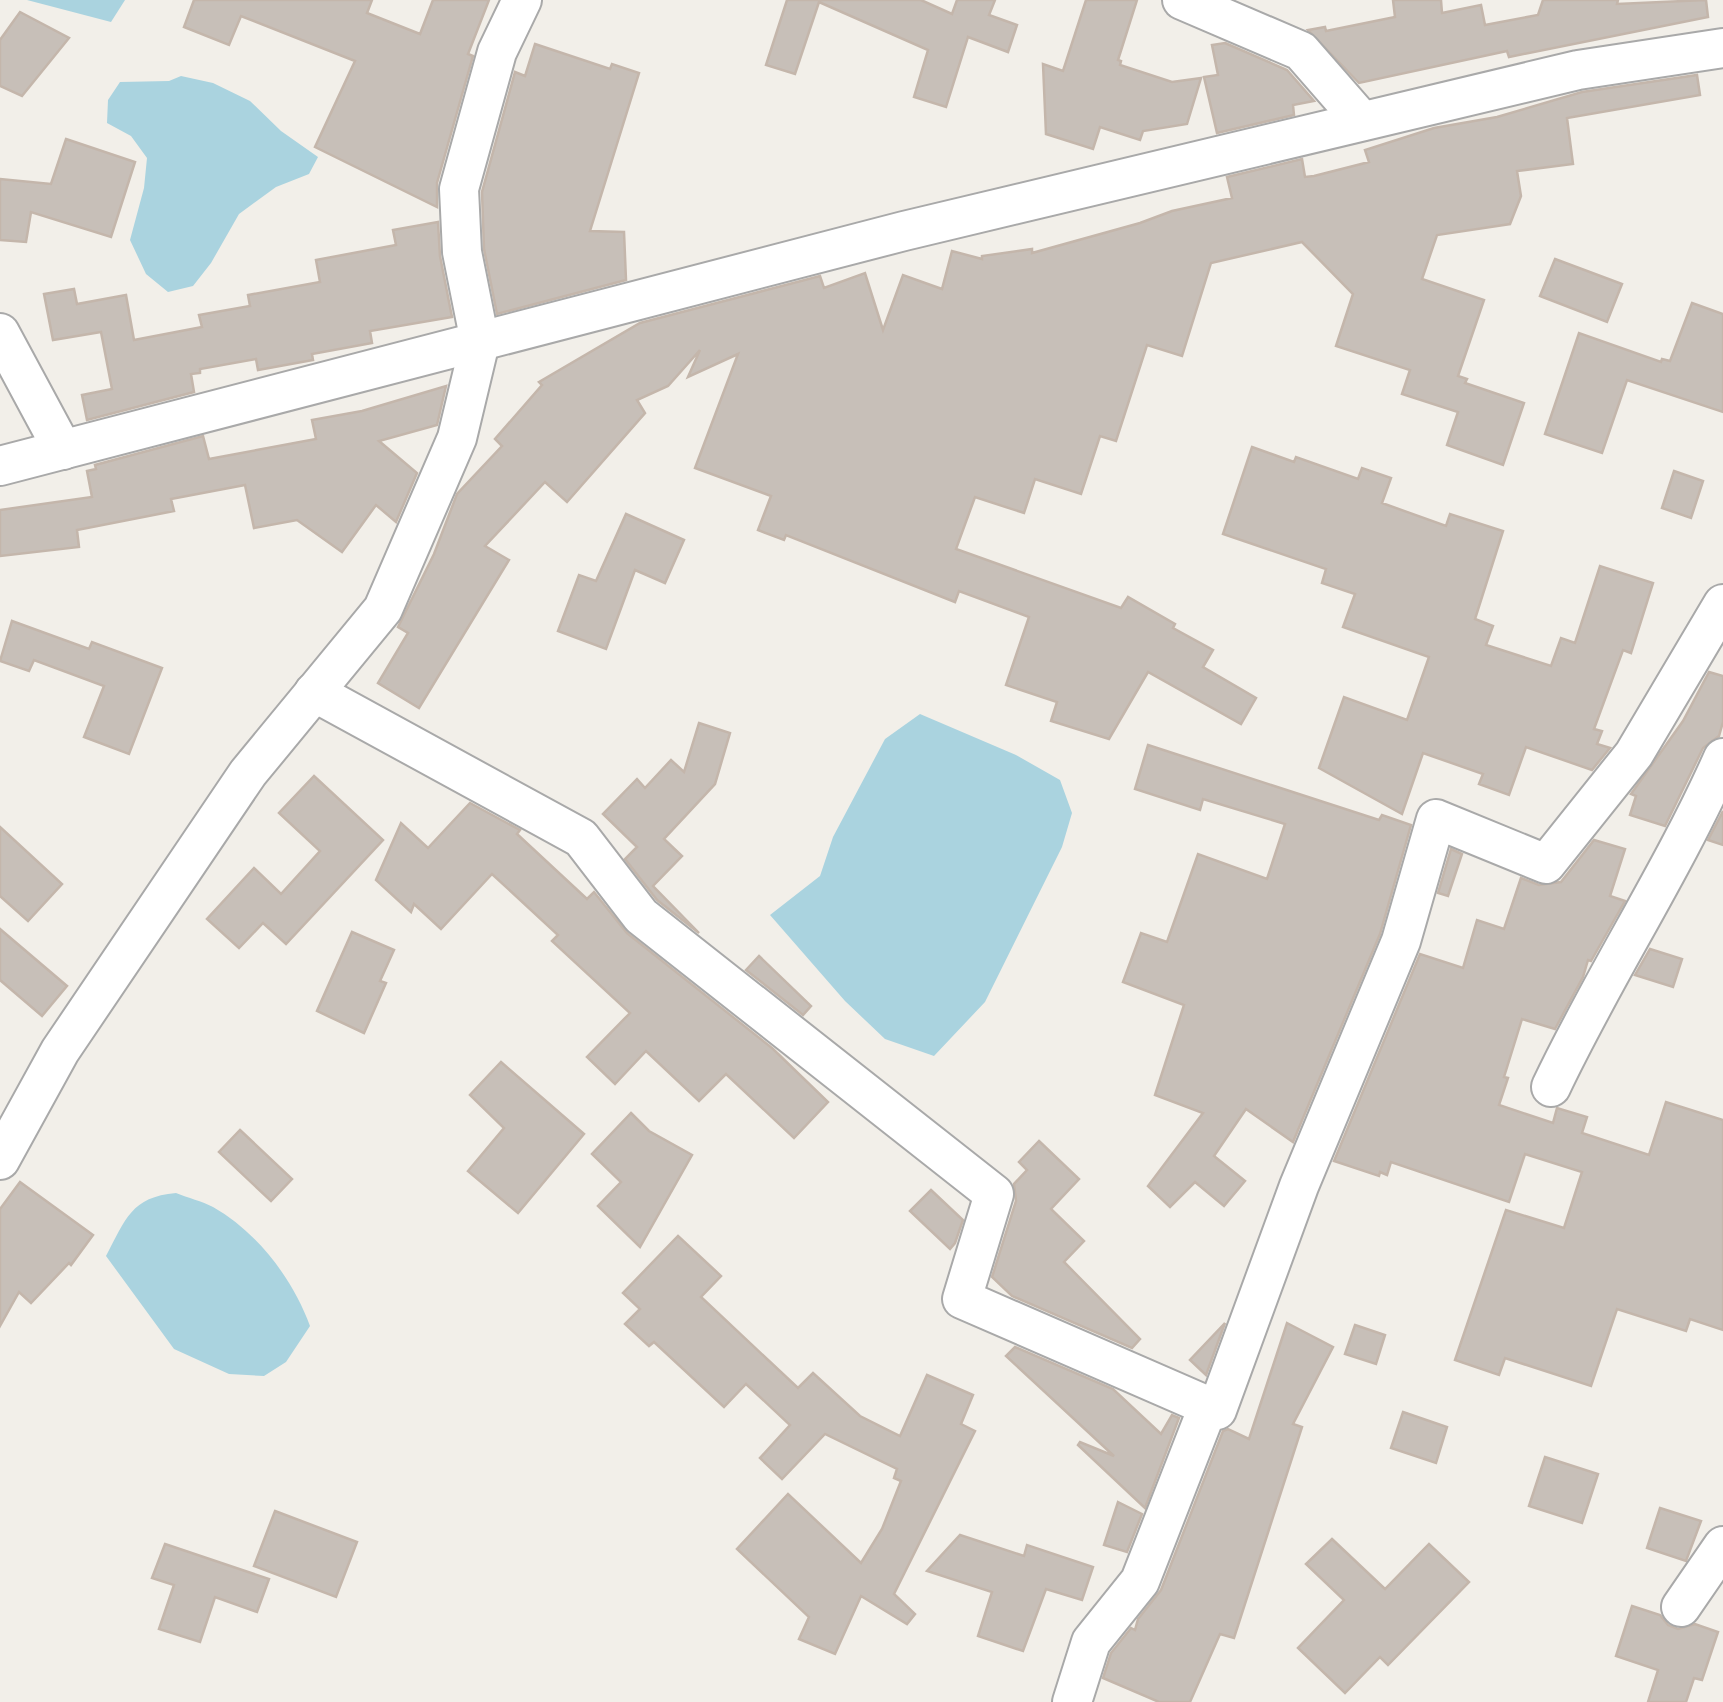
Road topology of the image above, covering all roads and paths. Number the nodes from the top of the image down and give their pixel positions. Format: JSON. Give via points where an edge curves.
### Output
{"nodes":[{"id":1,"x":522,"y":0,"type":"edge"},
{"id":2,"x":1182,"y":0,"type":"edge"},
{"id":3,"x":1723,"y":48,"type":"edge"},
{"id":4,"x":1362,"y":121,"type":"junction"},
{"id":5,"x":0,"y":333,"type":"edge"},
{"id":6,"x":480,"y":342,"type":"junction"},
{"id":7,"x":64,"y":450,"type":"junction"},
{"id":8,"x":0,"y":466,"type":"edge"},
{"id":9,"x":1723,"y":604,"type":"edge"},
{"id":10,"x":314,"y":692,"type":"junction"},
{"id":11,"x":1723,"y":758,"type":"edge"},
{"id":12,"x":1552,"y":1087,"type":"dead end"},
{"id":13,"x":0,"y":1160,"type":"edge"},
{"id":14,"x":1208,"y":1407,"type":"junction"},
{"id":15,"x":1723,"y":1546,"type":"edge"},
{"id":16,"x":1681,"y":1607,"type":"dead end"},
{"id":17,"x":1072,"y":1702,"type":"edge"}],
"edges":[{"from":1,"to":6,"type":"street","via":[[498,52],[459,189],[462,252]]},
{"from":2,"to":4,"type":"street","via":[[1301,51]]},
{"from":3,"to":4,"type":"street","via":[[1578,70]]},
{"from":4,"to":6,"type":"street"},
{"from":5,"to":7,"type":"street"},
{"from":6,"to":7,"type":"street"},
{"from":6,"to":10,"type":"street","via":[[457,438],[382,609]]},
{"from":7,"to":8,"type":"street"},
{"from":9,"to":14,"type":"street","via":[[1634,754],[1546,864],[1436,819],[1401,941],[1299,1186],[1217,1410]]},
{"from":10,"to":13,"type":"street","via":[[248,773],[60,1051]]},
{"from":10,"to":14,"type":"street","via":[[581,838],[641,916],[994,1194],[962,1299]]},
{"from":11,"to":12,"type":"street"},
{"from":14,"to":17,"type":"street","via":[[1140,1580],[1091,1642]]},
{"from":15,"to":16,"type":"street"}]}
